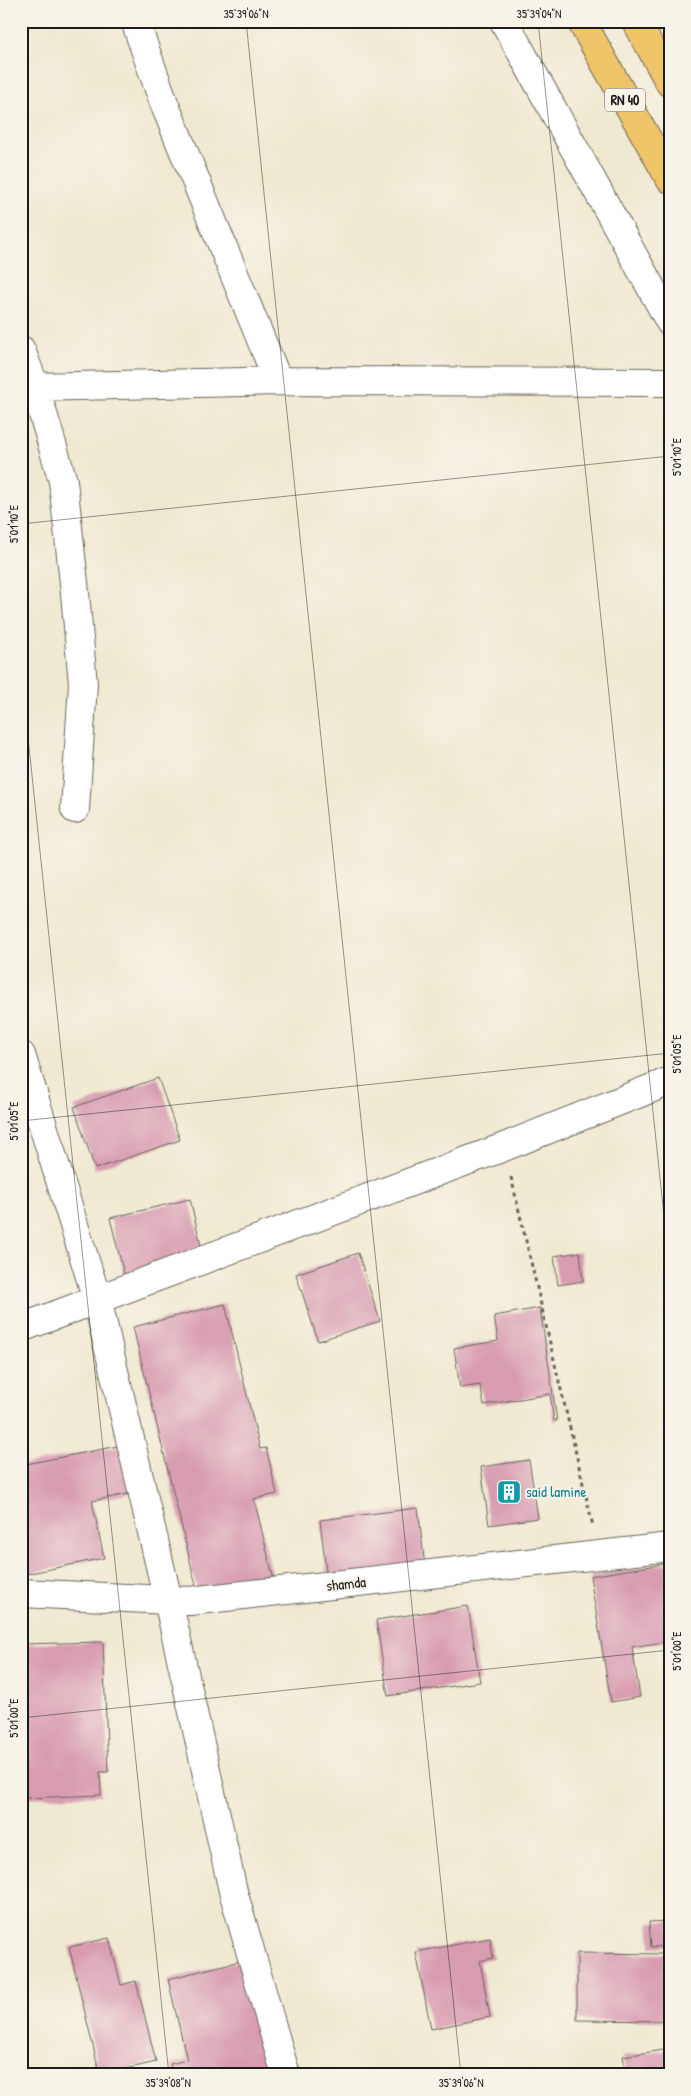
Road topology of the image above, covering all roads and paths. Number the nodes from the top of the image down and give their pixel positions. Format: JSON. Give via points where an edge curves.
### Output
{"nodes":[{"id":1,"x":135,"y":21,"type":"edge"},
{"id":2,"x":504,"y":21,"type":"edge"},
{"id":3,"x":581,"y":21,"type":"edge"},
{"id":4,"x":636,"y":21,"type":"edge"},
{"id":5,"x":670,"y":83,"type":"edge"},
{"id":6,"x":670,"y":179,"type":"edge"},
{"id":7,"x":670,"y":322,"type":"edge"},
{"id":8,"x":21,"y":350,"type":"edge"},
{"id":9,"x":278,"y":380,"type":"junction"},
{"id":10,"x":670,"y":382,"type":"edge"},
{"id":11,"x":28,"y":390,"type":"edge"},
{"id":12,"x":75,"y":809,"type":"dead end"},
{"id":13,"x":21,"y":1055,"type":"edge"},
{"id":14,"x":670,"y":1081,"type":"edge"},
{"id":15,"x":504,"y":1146,"type":"junction"},
{"id":16,"x":97,"y":1299,"type":"junction"},
{"id":17,"x":21,"y":1328,"type":"edge"},
{"id":18,"x":670,"y":1547,"type":"edge"},
{"id":19,"x":600,"y":1556,"type":"junction"},
{"id":20,"x":21,"y":1593,"type":"edge"},
{"id":21,"x":168,"y":1600,"type":"junction"},
{"id":22,"x":286,"y":2075,"type":"edge"}],
"edges":[{"from":1,"to":9,"type":"street","via":[[164,103]]},
{"from":2,"to":7,"type":"street"},
{"from":3,"to":6,"type":"main road","number":"RN 40"},
{"from":4,"to":5,"type":"main road"},
{"from":8,"to":11,"type":"street"},
{"from":9,"to":10,"type":"street"},
{"from":9,"to":11,"type":"street"},
{"from":11,"to":12,"type":"street","via":[[63,481],[83,684]]},
{"from":13,"to":16,"type":"street"},
{"from":14,"to":15,"type":"street"},
{"from":15,"to":16,"type":"street"},
{"from":15,"to":19,"type":"path"},
{"from":16,"to":17,"type":"street"},
{"from":16,"to":21,"type":"street"},
{"from":18,"to":19,"type":"street","name":"shamda"},
{"from":19,"to":21,"type":"street","name":"shamda","via":[[190,1601]]},
{"from":20,"to":21,"type":"street","name":"shamda"},
{"from":21,"to":22,"type":"street","via":[[233,1891]]}]}
